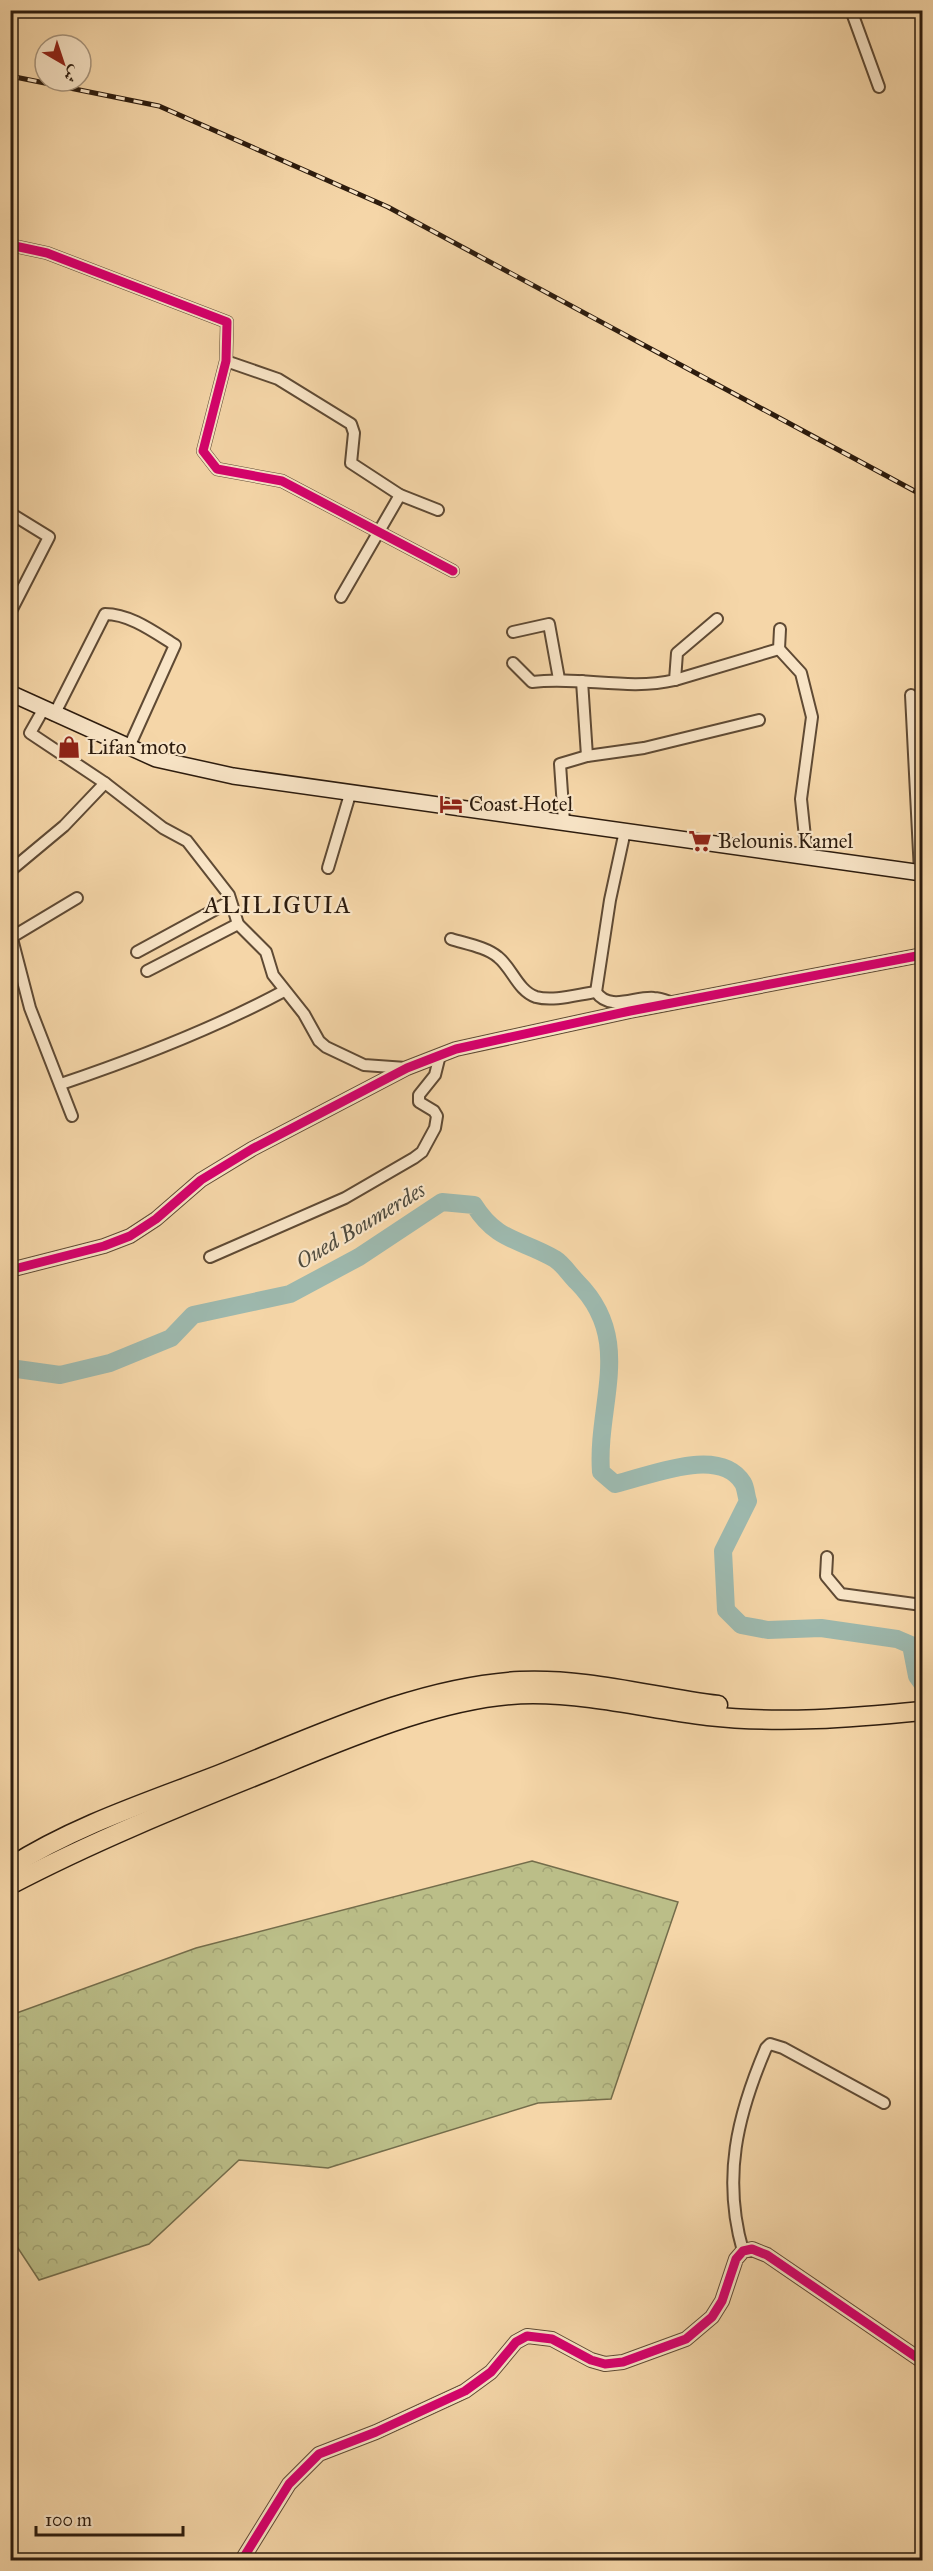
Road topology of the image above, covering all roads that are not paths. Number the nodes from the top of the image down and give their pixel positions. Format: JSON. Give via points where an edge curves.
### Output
{"nodes":[{"id":1,"x":850,"y":10,"type":"edge"},
{"id":2,"x":879,"y":87,"type":"dead end"},
{"id":3,"x":10,"y":245,"type":"edge"},
{"id":4,"x":226,"y":361,"type":"junction"},
{"id":5,"x":400,"y":495,"type":"junction"},
{"id":6,"x":438,"y":510,"type":"dead end"},
{"id":7,"x":10,"y":513,"type":"edge"},
{"id":8,"x":378,"y":531,"type":"junction"},
{"id":9,"x":453,"y":571,"type":"dead end"},
{"id":10,"x":341,"y":597,"type":"dead end"},
{"id":11,"x":10,"y":613,"type":"edge"},
{"id":12,"x":717,"y":619,"type":"dead end"},
{"id":13,"x":780,"y":629,"type":"dead end"},
{"id":14,"x":513,"y":632,"type":"dead end"},
{"id":15,"x":779,"y":649,"type":"junction"},
{"id":16,"x":513,"y":663,"type":"dead end"},
{"id":17,"x":559,"y":678,"type":"junction"},
{"id":18,"x":675,"y":680,"type":"junction"},
{"id":19,"x":582,"y":681,"type":"junction"},
{"id":20,"x":10,"y":693,"type":"edge"},
{"id":21,"x":911,"y":695,"type":"dead end"},
{"id":22,"x":49,"y":712,"type":"junction"},
{"id":23,"x":759,"y":720,"type":"dead end"},
{"id":24,"x":129,"y":747,"type":"junction"},
{"id":25,"x":587,"y":756,"type":"junction"},
{"id":26,"x":105,"y":783,"type":"junction"},
{"id":27,"x":351,"y":791,"type":"junction"},
{"id":28,"x":564,"y":822,"type":"junction"},
{"id":29,"x":625,"y":831,"type":"junction"},
{"id":30,"x":807,"y":856,"type":"junction"},
{"id":31,"x":328,"y":868,"type":"dead end"},
{"id":32,"x":10,"y":871,"type":"edge"},
{"id":33,"x":921,"y":872,"type":"edge"},
{"id":34,"x":77,"y":898,"type":"dead end"},
{"id":35,"x":229,"y":902,"type":"junction"},
{"id":36,"x":237,"y":924,"type":"junction"},
{"id":37,"x":11,"y":934,"type":"edge"},
{"id":38,"x":451,"y":939,"type":"dead end"},
{"id":39,"x":137,"y":952,"type":"dead end"},
{"id":40,"x":922,"y":955,"type":"edge"},
{"id":41,"x":147,"y":971,"type":"dead end"},
{"id":42,"x":284,"y":991,"type":"junction"},
{"id":43,"x":596,"y":992,"type":"junction"},
{"id":44,"x":675,"y":1003,"type":"junction"},
{"id":45,"x":440,"y":1055,"type":"junction"},
{"id":46,"x":407,"y":1068,"type":"junction"},
{"id":47,"x":61,"y":1084,"type":"junction"},
{"id":48,"x":72,"y":1116,"type":"dead end"},
{"id":49,"x":210,"y":1257,"type":"dead end"},
{"id":50,"x":10,"y":1270,"type":"edge"},
{"id":51,"x":827,"y":1557,"type":"dead end"},
{"id":52,"x":922,"y":1605,"type":"edge"},
{"id":53,"x":921,"y":1706,"type":"edge"},
{"id":54,"x":10,"y":1867,"type":"edge"},
{"id":55,"x":10,"y":1885,"type":"edge"},
{"id":56,"x":884,"y":2103,"type":"dead end"},
{"id":57,"x":743,"y":2251,"type":"junction"},
{"id":58,"x":922,"y":2361,"type":"edge"},
{"id":59,"x":242,"y":2560,"type":"edge"}],
"edges":[{"from":1,"to":2,"type":"street"},
{"from":3,"to":4,"type":"street","via":[[47,253],[227,322]]},
{"from":4,"to":5,"type":"street","via":[[278,380],[351,424],[351,463]]},
{"from":4,"to":8,"type":"street","via":[[203,452],[217,469],[282,481]]},
{"from":5,"to":6,"type":"street"},
{"from":5,"to":8,"type":"street"},
{"from":7,"to":11,"type":"street","via":[[49,537]]},
{"from":8,"to":9,"type":"street"},
{"from":8,"to":10,"type":"street"},
{"from":12,"to":18,"type":"street","via":[[677,653]]},
{"from":13,"to":15,"type":"street"},
{"from":14,"to":17,"type":"street","via":[[549,624]]},
{"from":15,"to":18,"type":"street"},
{"from":15,"to":30,"type":"street","via":[[801,673],[812,717],[801,799]]},
{"from":16,"to":17,"type":"street","via":[[532,682]]},
{"from":17,"to":19,"type":"street"},
{"from":18,"to":19,"type":"street","via":[[651,685]]},
{"from":19,"to":25,"type":"street"},
{"from":20,"to":22,"type":"main road"},
{"from":21,"to":33,"type":"street","via":[[915,820]]},
{"from":22,"to":24,"type":"main road"},
{"from":22,"to":24,"type":"street","via":[[105,614],[138,622],[175,645]]},
{"from":22,"to":26,"type":"street","via":[[30,733]]},
{"from":23,"to":25,"type":"street","via":[[644,748]]},
{"from":24,"to":27,"type":"main road","via":[[156,759],[233,776]]},
{"from":25,"to":28,"type":"street","via":[[560,764]]},
{"from":26,"to":32,"type":"street","via":[[64,826]]},
{"from":26,"to":35,"type":"street","via":[[163,828],[187,841],[229,895]]},
{"from":27,"to":28,"type":"main road"},
{"from":27,"to":31,"type":"street"},
{"from":28,"to":29,"type":"main road"},
{"from":29,"to":30,"type":"main road"},
{"from":29,"to":43,"type":"street"},
{"from":30,"to":33,"type":"main road"},
{"from":34,"to":37,"type":"street"},
{"from":35,"to":36,"type":"street"},
{"from":35,"to":39,"type":"street"},
{"from":36,"to":41,"type":"street"},
{"from":36,"to":42,"type":"street","via":[[266,952],[273,975]]},
{"from":37,"to":47,"type":"street","via":[[30,1008]]},
{"from":38,"to":43,"type":"street","via":[[499,957],[534,996]]},
{"from":40,"to":44,"type":"street"},
{"from":42,"to":46,"type":"street","via":[[326,1047],[364,1065]]},
{"from":42,"to":47,"type":"street","via":[[227,1022],[146,1056]]},
{"from":43,"to":44,"type":"street","via":[[611,1002],[652,997]]},
{"from":44,"to":45,"type":"street","via":[[507,1037]]},
{"from":45,"to":46,"type":"street"},
{"from":45,"to":49,"type":"street","via":[[435,1075],[419,1095],[419,1102],[437,1116],[422,1152],[345,1198]]},
{"from":46,"to":50,"type":"street","via":[[252,1149],[201,1180],[130,1236]]},
{"from":47,"to":48,"type":"street"},
{"from":51,"to":52,"type":"street","via":[[826,1576],[841,1594]]},
{"from":53,"to":54,"type":"highway","via":[[760,1708],[708,1704],[590,1683],[522,1681],[462,1689],[373,1714],[211,1777],[72,1834]]},
{"from":53,"to":55,"type":"highway","via":[[854,1718],[780,1721],[708,1716],[579,1697],[531,1694],[487,1699],[424,1713],[333,1744],[80,1850]]},
{"from":56,"to":57,"type":"street","via":[[783,2048],[770,2044],[765,2048],[741,2119],[732,2162],[736,2225]]},
{"from":57,"to":58,"type":"street","via":[[752,2249],[768,2254]]},
{"from":57,"to":59,"type":"street","via":[[712,2317],[686,2339],[647,2355],[605,2364],[552,2338],[527,2336],[516,2342],[491,2372],[465,2391],[319,2454],[290,2484]]}]}
